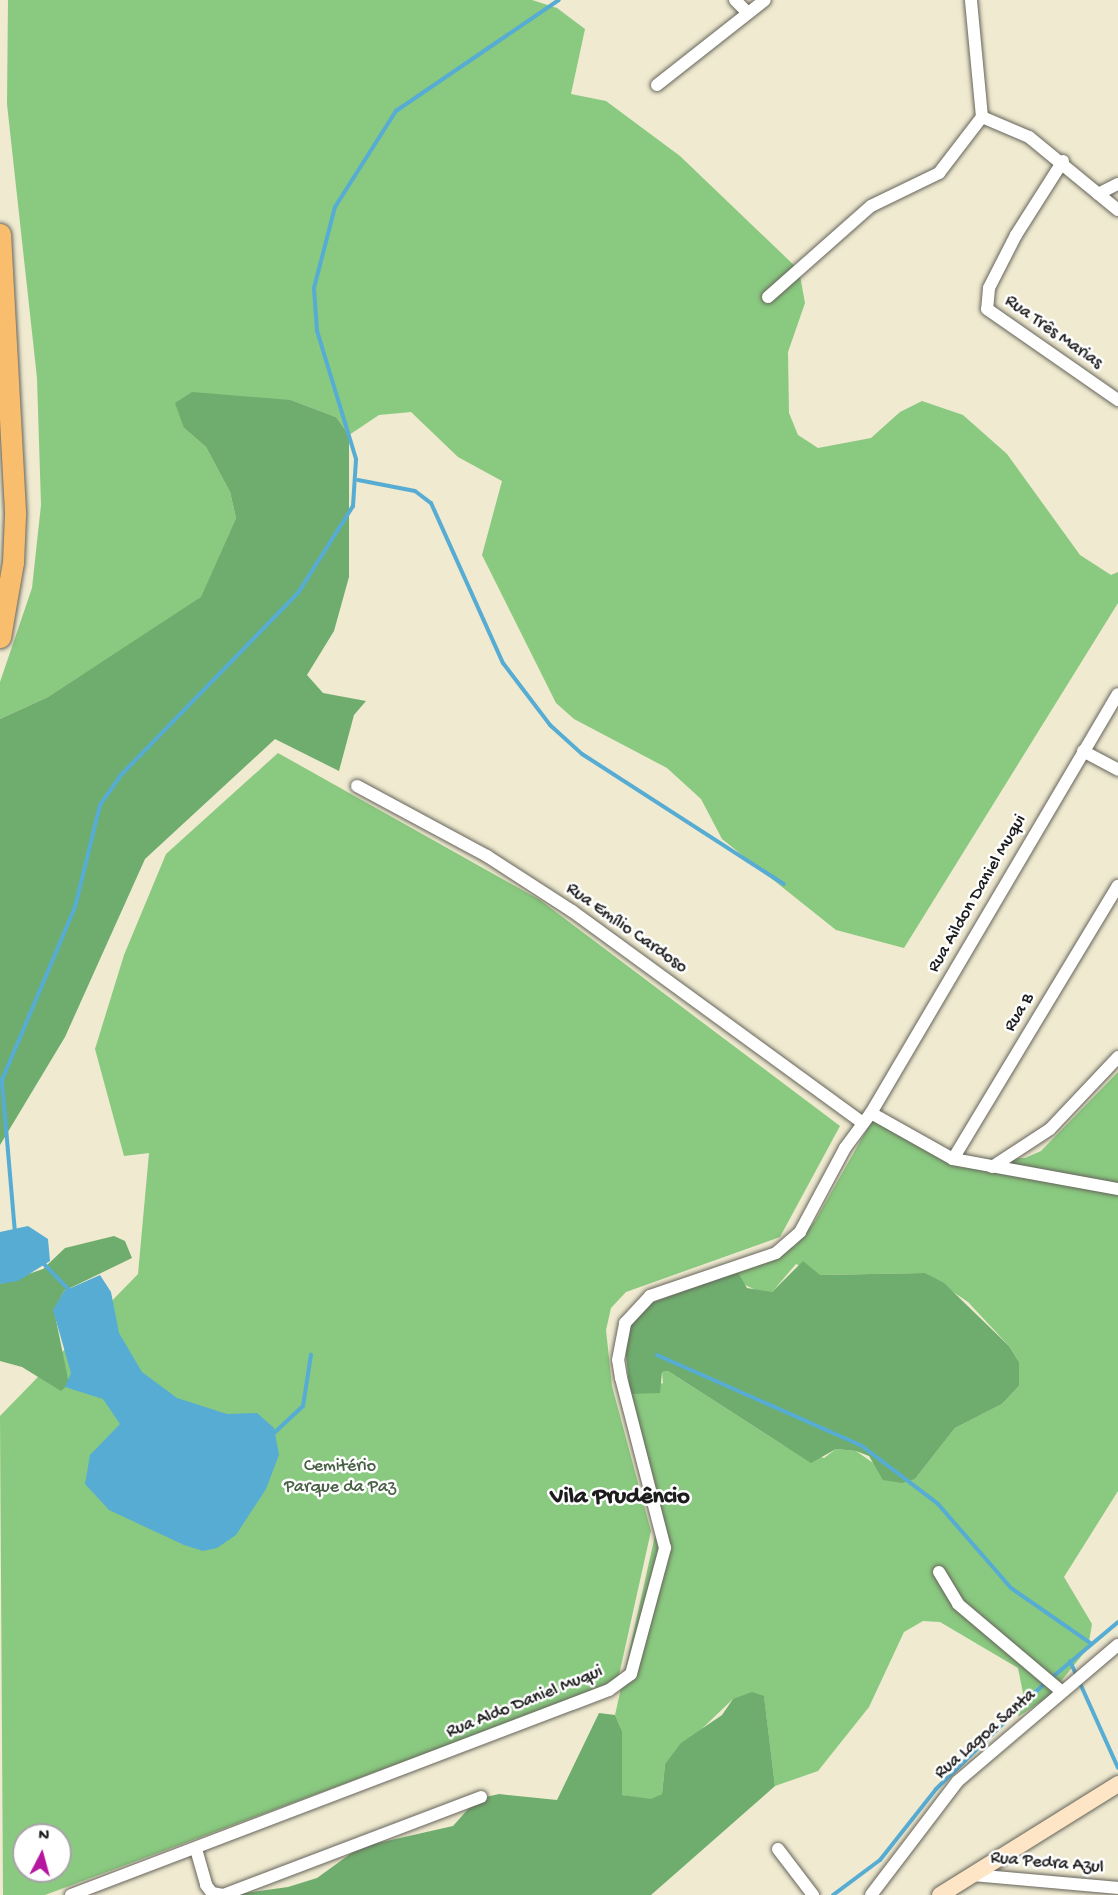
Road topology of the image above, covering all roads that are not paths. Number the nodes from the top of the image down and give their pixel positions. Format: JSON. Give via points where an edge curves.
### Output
{"nodes":[{"id":1,"x":735,"y":0,"type":"edge"},
{"id":2,"x":765,"y":0,"type":"edge"},
{"id":3,"x":971,"y":0,"type":"edge"},
{"id":4,"x":748,"y":14,"type":"junction"},
{"id":5,"x":657,"y":85,"type":"dead end"},
{"id":6,"x":982,"y":117,"type":"junction"},
{"id":7,"x":1063,"y":161,"type":"junction"},
{"id":8,"x":1118,"y":184,"type":"edge"},
{"id":9,"x":1098,"y":194,"type":"junction"},
{"id":10,"x":1118,"y":210,"type":"edge"},
{"id":11,"x":0,"y":234,"type":"edge"},
{"id":12,"x":768,"y":297,"type":"dead end"},
{"id":13,"x":1118,"y":400,"type":"edge"},
{"id":14,"x":0,"y":637,"type":"edge"},
{"id":15,"x":1118,"y":694,"type":"edge"},
{"id":16,"x":1083,"y":751,"type":"junction"},
{"id":17,"x":1118,"y":770,"type":"edge"},
{"id":18,"x":357,"y":786,"type":"dead end"},
{"id":19,"x":1118,"y":886,"type":"edge"},
{"id":20,"x":1118,"y":1058,"type":"edge"},
{"id":21,"x":871,"y":1113,"type":"junction"},
{"id":22,"x":861,"y":1122,"type":"junction"},
{"id":23,"x":953,"y":1159,"type":"junction"},
{"id":24,"x":992,"y":1167,"type":"junction"},
{"id":25,"x":1118,"y":1189,"type":"edge"},
{"id":26,"x":939,"y":1572,"type":"dead end"},
{"id":27,"x":1118,"y":1645,"type":"edge"},
{"id":28,"x":1062,"y":1692,"type":"junction"},
{"id":29,"x":1118,"y":1784,"type":"edge"},
{"id":30,"x":481,"y":1797,"type":"dead end"},
{"id":31,"x":195,"y":1849,"type":"junction"},
{"id":32,"x":778,"y":1849,"type":"dead end"},
{"id":33,"x":973,"y":1875,"type":"junction"},
{"id":34,"x":1118,"y":1888,"type":"edge"},
{"id":35,"x":71,"y":1895,"type":"edge"},
{"id":36,"x":813,"y":1895,"type":"edge"},
{"id":37,"x":871,"y":1895,"type":"edge"},
{"id":38,"x":940,"y":1895,"type":"edge"}],
"edges":[{"from":1,"to":4,"type":"street"},
{"from":2,"to":4,"type":"street"},
{"from":3,"to":6,"type":"street"},
{"from":4,"to":5,"type":"street"},
{"from":6,"to":7,"type":"street","via":[[1029,137]]},
{"from":6,"to":12,"type":"street","via":[[939,173],[871,206]]},
{"from":7,"to":9,"type":"street"},
{"from":7,"to":13,"type":"street","name":"Rua Três Marias","via":[[1031,207],[986,304],[992,315]]},
{"from":8,"to":9,"type":"street"},
{"from":9,"to":10,"type":"street"},
{"from":11,"to":14,"type":"highway","via":[[15,515],[13,562]]},
{"from":15,"to":16,"type":"street","name":"Rua Aildon Daniel Muqui"},
{"from":16,"to":17,"type":"street"},
{"from":16,"to":21,"type":"street","name":"Rua Aildon Daniel Muqui"},
{"from":18,"to":22,"type":"street","name":"Rua Emílio Cardoso","via":[[488,856],[572,911]]},
{"from":19,"to":23,"type":"street","name":"Rua B"},
{"from":20,"to":24,"type":"street","via":[[1050,1129]]},
{"from":21,"to":22,"type":"street","name":"Rua Aldo Daniel Muqui"},
{"from":21,"to":23,"type":"street"},
{"from":22,"to":31,"type":"street","name":"Rua Aldo Daniel Muqui","via":[[790,1245],[650,1296],[625,1323],[618,1360],[621,1378],[665,1548],[631,1674],[609,1690]]},
{"from":23,"to":24,"type":"street"},
{"from":24,"to":25,"type":"street"},
{"from":26,"to":28,"type":"street","via":[[958,1604]]},
{"from":27,"to":28,"type":"street","name":"Rua Lagoa Santa"},
{"from":28,"to":37,"type":"street","name":"Rua Lagoa Santa","via":[[940,1799]]},
{"from":29,"to":33,"type":"street"},
{"from":30,"to":31,"type":"street","via":[[223,1894],[212,1893],[206,1885]]},
{"from":31,"to":35,"type":"street","name":"Rua Aldo Daniel Muqui"},
{"from":32,"to":36,"type":"street"},
{"from":33,"to":34,"type":"street","name":"Rua Pedra Azul"},
{"from":33,"to":38,"type":"street"}]}
